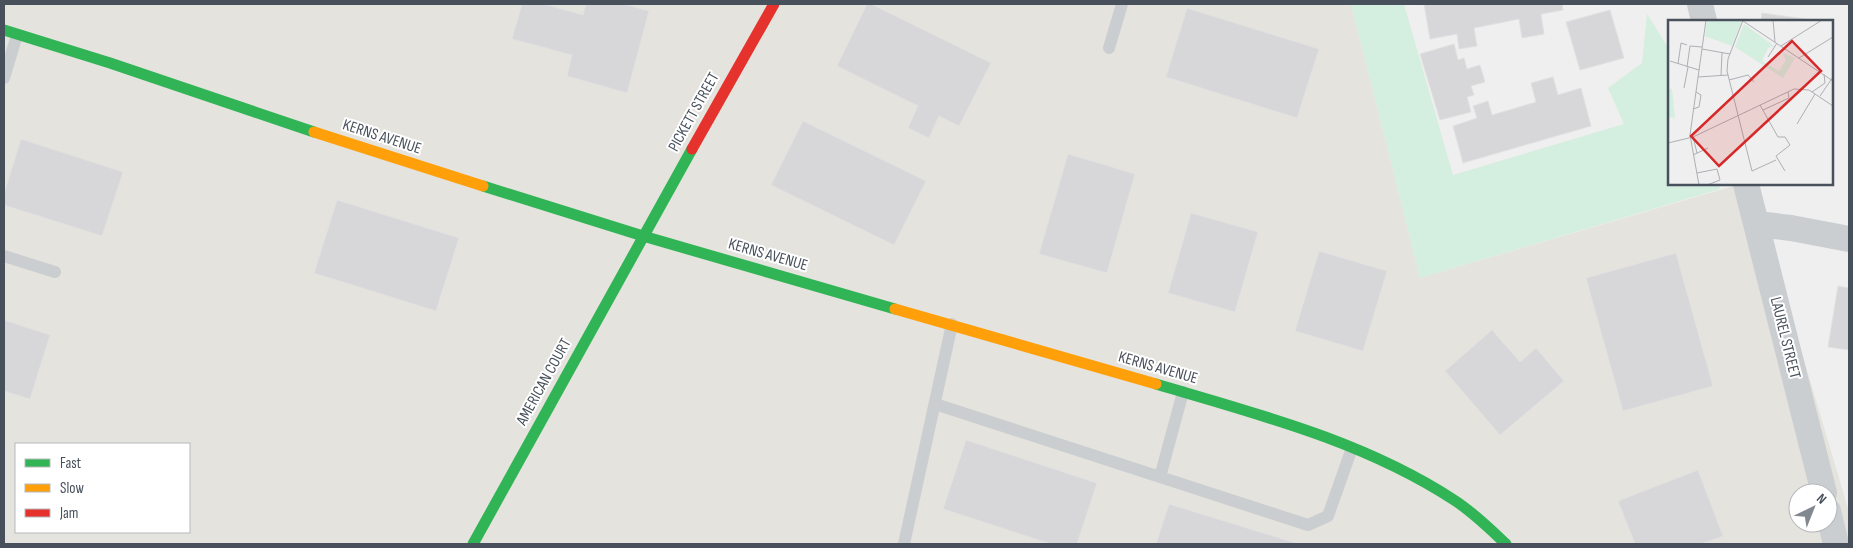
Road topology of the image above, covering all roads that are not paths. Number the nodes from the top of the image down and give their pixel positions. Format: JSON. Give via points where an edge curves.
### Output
{"nodes":[{"id":1,"x":774,"y":4,"type":"edge"},
{"id":2,"x":1122,"y":4,"type":"edge"},
{"id":3,"x":1700,"y":4,"type":"edge"},
{"id":4,"x":1704,"y":20,"type":"edge"},
{"id":5,"x":4,"y":30,"type":"edge"},
{"id":6,"x":18,"y":35,"type":"junction"},
{"id":7,"x":1109,"y":48,"type":"dead end"},
{"id":8,"x":4,"y":78,"type":"edge"},
{"id":9,"x":1746,"y":185,"type":"edge"},
{"id":10,"x":1757,"y":224,"type":"junction"},
{"id":11,"x":643,"y":236,"type":"junction"},
{"id":12,"x":1849,"y":239,"type":"edge"},
{"id":13,"x":4,"y":256,"type":"edge"},
{"id":14,"x":55,"y":272,"type":"dead end"},
{"id":15,"x":952,"y":324,"type":"junction"},
{"id":16,"x":1182,"y":392,"type":"junction"},
{"id":17,"x":935,"y":404,"type":"junction"},
{"id":18,"x":1352,"y":448,"type":"junction"},
{"id":19,"x":1160,"y":477,"type":"junction"},
{"id":20,"x":1822,"y":483,"type":"edge"},
{"id":21,"x":473,"y":544,"type":"edge"},
{"id":22,"x":904,"y":544,"type":"edge"},
{"id":23,"x":1506,"y":544,"type":"edge"}],
"edges":[{"from":1,"to":11,"type":"street","name":"PICKETT STREET"},
{"from":2,"to":7,"type":"lane"},
{"from":3,"to":4,"type":"street"},
{"from":5,"to":6,"type":"street","name":"KERNS AVENUE"},
{"from":6,"to":8,"type":"lane"},
{"from":6,"to":11,"type":"street","name":"KERNS AVENUE"},
{"from":9,"to":10,"type":"street","name":"LAUREL STREET"},
{"from":10,"to":12,"type":"street"},
{"from":10,"to":20,"type":"street","name":"LAUREL STREET"},
{"from":11,"to":15,"type":"street","name":"KERNS AVENUE"},
{"from":11,"to":21,"type":"street","name":"AMERICAN COURT"},
{"from":13,"to":14,"type":"lane"},
{"from":15,"to":16,"type":"street","name":"KERNS AVENUE"},
{"from":15,"to":17,"type":"lane"},
{"from":16,"to":18,"type":"street","name":"KERNS AVENUE","via":[[1268,417]]},
{"from":16,"to":19,"type":"lane"},
{"from":17,"to":19,"type":"lane"},
{"from":17,"to":22,"type":"lane"},
{"from":18,"to":19,"type":"lane","via":[[1328,516],[1308,525]]},
{"from":18,"to":23,"type":"street","name":"KERNS AVENUE","via":[[1427,484],[1461,505]]}]}
